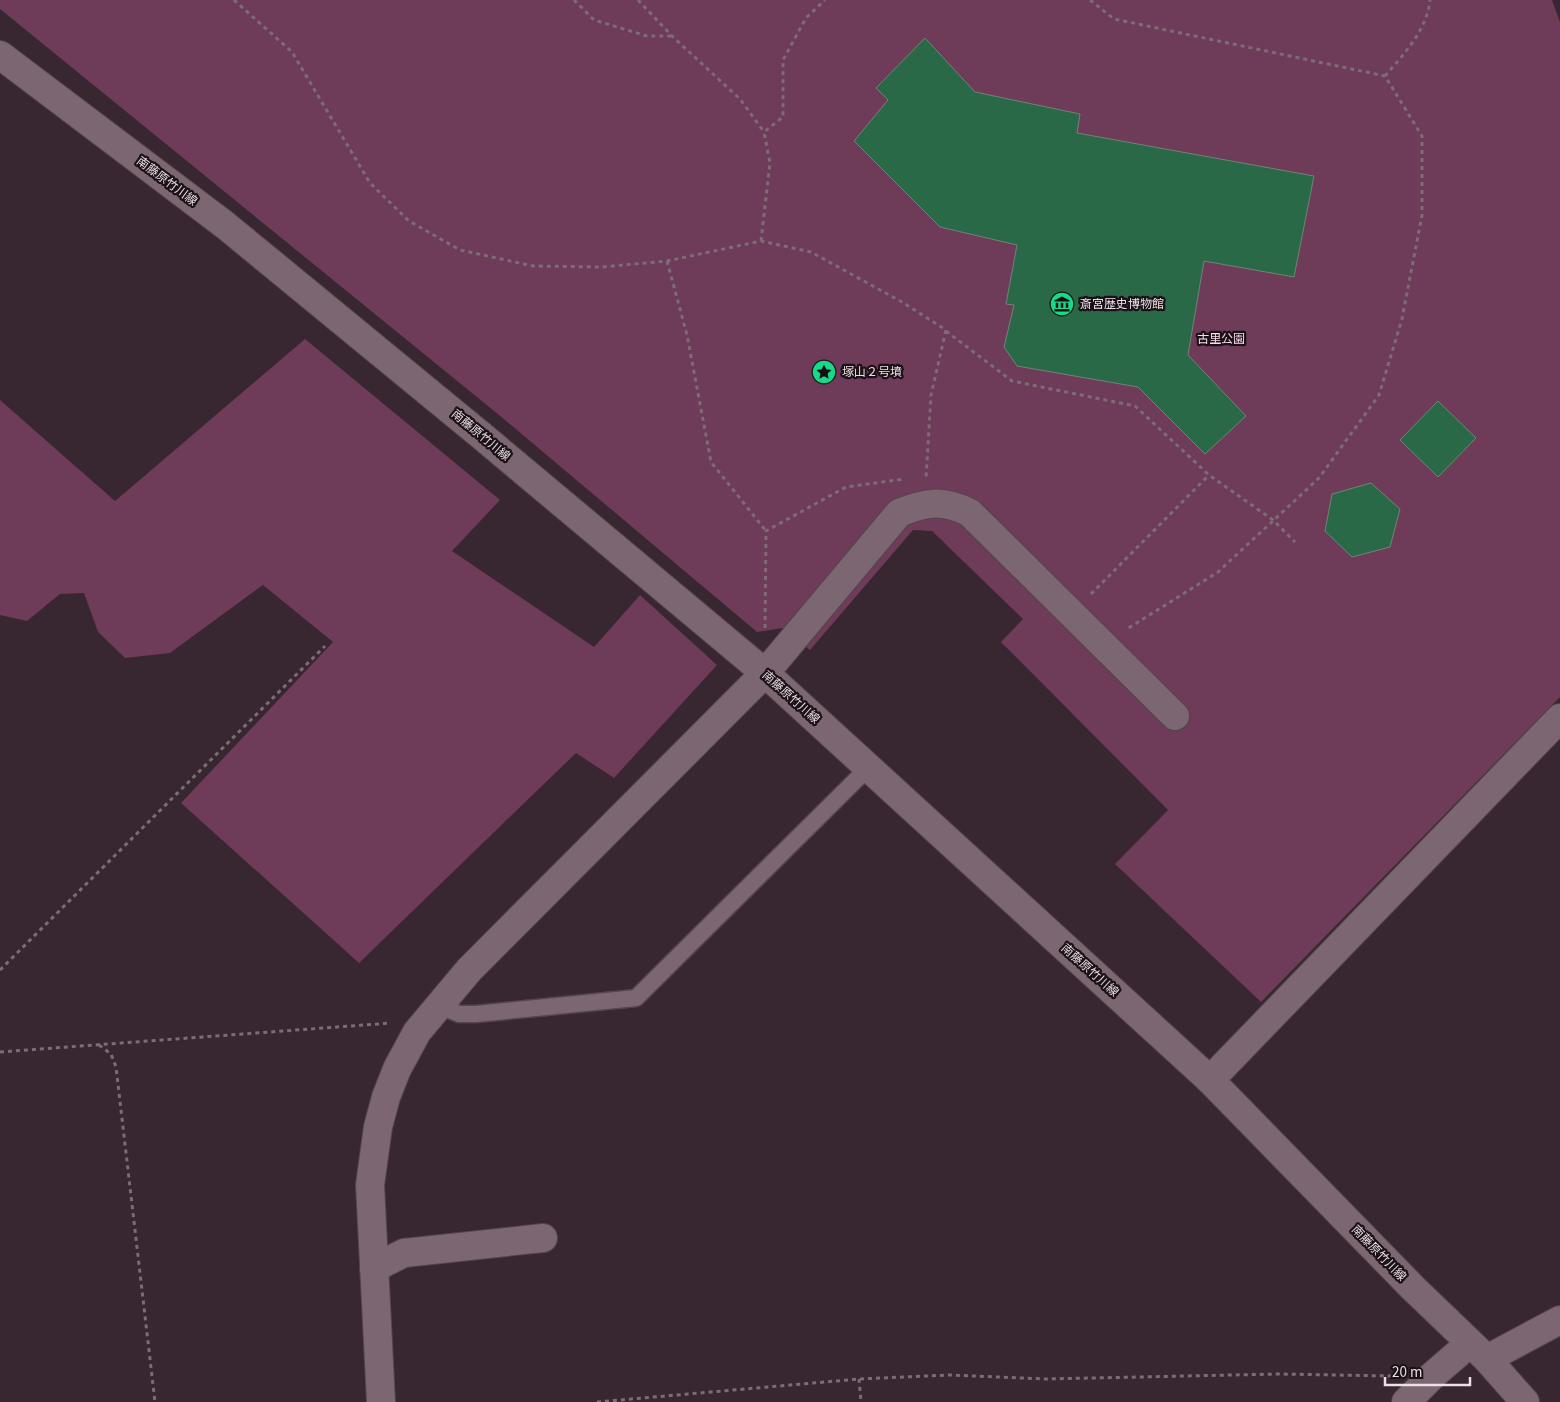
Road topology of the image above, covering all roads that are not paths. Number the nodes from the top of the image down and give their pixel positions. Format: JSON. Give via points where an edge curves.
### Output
{"nodes":[{"id":1,"x":0,"y":55,"type":"edge"},
{"id":2,"x":765,"y":673,"type":"junction"},
{"id":3,"x":1175,"y":716,"type":"dead end"},
{"id":4,"x":1560,"y":718,"type":"edge"},
{"id":5,"x":868,"y":768,"type":"junction"},
{"id":6,"x":438,"y":1005,"type":"junction"},
{"id":7,"x":1210,"y":1080,"type":"junction"},
{"id":8,"x":543,"y":1238,"type":"dead end"},
{"id":9,"x":374,"y":1268,"type":"junction"},
{"id":10,"x":1560,"y":1320,"type":"edge"},
{"id":11,"x":1478,"y":1351,"type":"junction"},
{"id":12,"x":382,"y":1402,"type":"edge"},
{"id":13,"x":1406,"y":1402,"type":"edge"},
{"id":14,"x":1525,"y":1402,"type":"edge"}],
"edges":[{"from":1,"to":2,"type":"street","name":"南藤原竹川線","via":[[226,225]]},
{"from":2,"to":3,"type":"street","via":[[899,513],[918,505],[936,503],[954,505],[970,513]]},
{"from":2,"to":5,"type":"street","name":"南藤原竹川線"},
{"from":2,"to":6,"type":"street"},
{"from":4,"to":7,"type":"street"},
{"from":5,"to":6,"type":"lane","via":[[636,998],[476,1014],[459,1014]]},
{"from":5,"to":7,"type":"street","name":"南藤原竹川線"},
{"from":6,"to":9,"type":"street","via":[[417,1032],[397,1069],[378,1127],[370,1184]]},
{"from":7,"to":11,"type":"street","name":"南藤原竹川線"},
{"from":8,"to":9,"type":"street","via":[[404,1253]]},
{"from":9,"to":12,"type":"street"},
{"from":10,"to":11,"type":"street"},
{"from":11,"to":13,"type":"street","via":[[1432,1376]]},
{"from":11,"to":14,"type":"street","name":"南藤原竹川線"}]}
